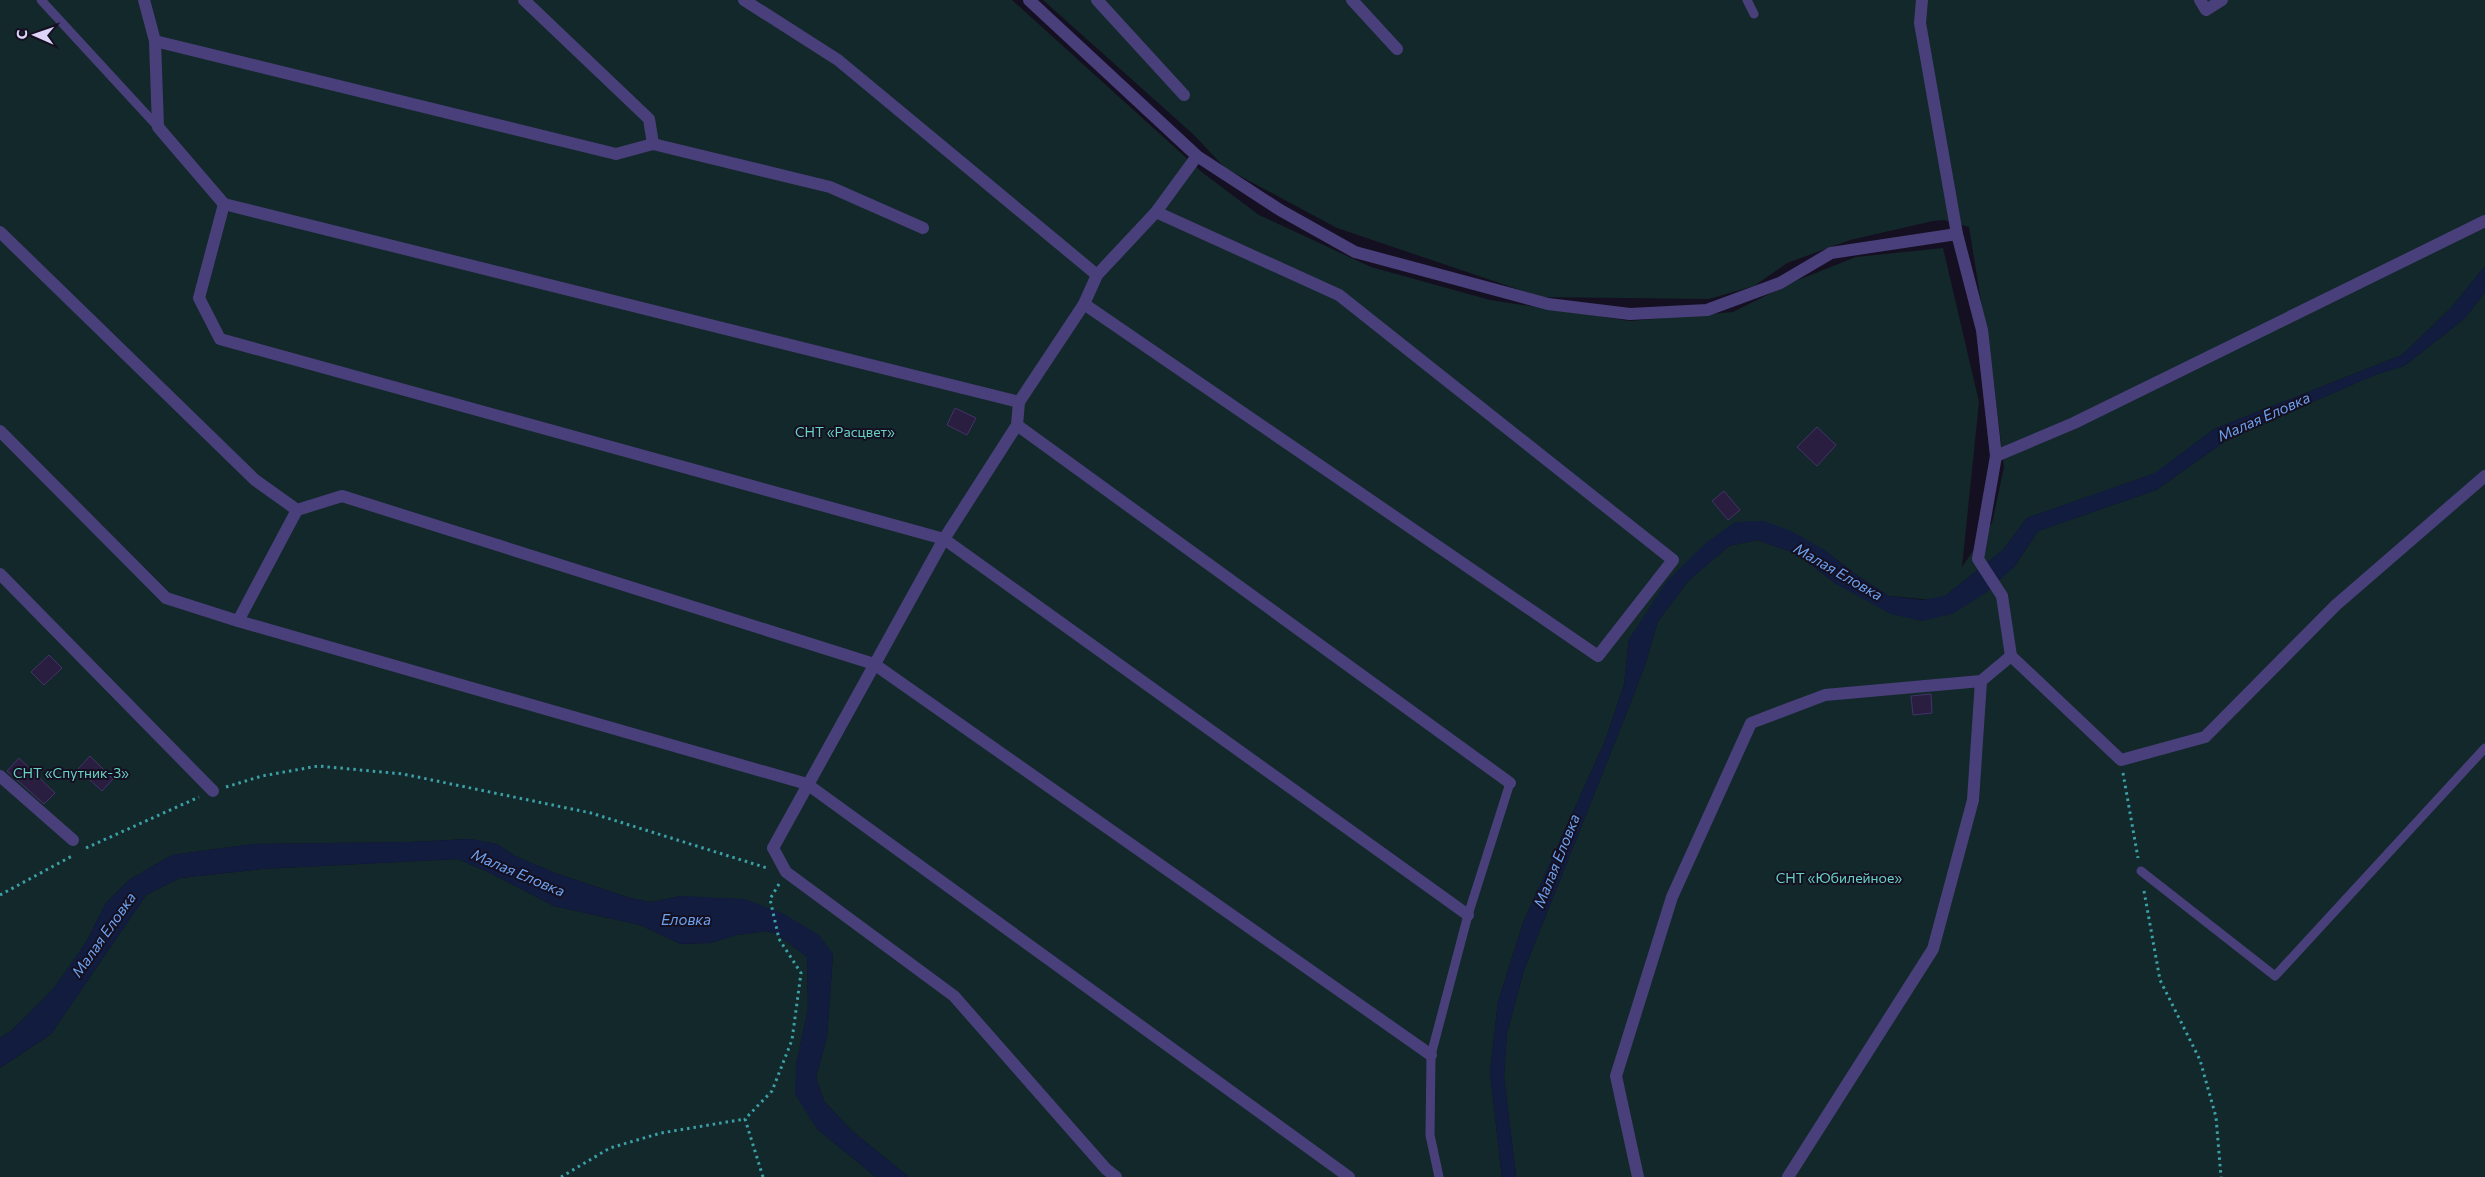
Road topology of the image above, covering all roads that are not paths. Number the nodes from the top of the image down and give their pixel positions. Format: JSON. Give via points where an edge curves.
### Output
{"nodes":[{"id":1,"x":41,"y":0,"type":"edge"},
{"id":2,"x":144,"y":0,"type":"edge"},
{"id":3,"x":524,"y":0,"type":"edge"},
{"id":4,"x":744,"y":0,"type":"edge"},
{"id":5,"x":1029,"y":0,"type":"edge"},
{"id":6,"x":1097,"y":0,"type":"edge"},
{"id":7,"x":1352,"y":0,"type":"edge"},
{"id":8,"x":1747,"y":0,"type":"edge"},
{"id":9,"x":1922,"y":0,"type":"edge"},
{"id":10,"x":2200,"y":0,"type":"edge"},
{"id":11,"x":2222,"y":0,"type":"edge"},
{"id":12,"x":1754,"y":14,"type":"dead end"},
{"id":13,"x":155,"y":42,"type":"junction"},
{"id":14,"x":1398,"y":49,"type":"dead end"},
{"id":15,"x":1184,"y":95,"type":"dead end"},
{"id":16,"x":158,"y":127,"type":"junction"},
{"id":17,"x":653,"y":144,"type":"junction"},
{"id":18,"x":1197,"y":156,"type":"junction"},
{"id":19,"x":224,"y":204,"type":"junction"},
{"id":20,"x":1156,"y":212,"type":"junction"},
{"id":21,"x":2485,"y":221,"type":"edge"},
{"id":22,"x":923,"y":228,"type":"dead end"},
{"id":23,"x":0,"y":232,"type":"edge"},
{"id":24,"x":1957,"y":234,"type":"junction"},
{"id":25,"x":1097,"y":275,"type":"junction"},
{"id":26,"x":1084,"y":304,"type":"junction"},
{"id":27,"x":1019,"y":402,"type":"junction"},
{"id":28,"x":1017,"y":425,"type":"junction"},
{"id":29,"x":0,"y":431,"type":"edge"},
{"id":30,"x":1996,"y":456,"type":"junction"},
{"id":31,"x":2485,"y":476,"type":"edge"},
{"id":32,"x":297,"y":510,"type":"junction"},
{"id":33,"x":944,"y":539,"type":"junction"},
{"id":34,"x":0,"y":574,"type":"edge"},
{"id":35,"x":238,"y":621,"type":"junction"},
{"id":36,"x":2011,"y":656,"type":"junction"},
{"id":37,"x":874,"y":664,"type":"junction"},
{"id":38,"x":1981,"y":681,"type":"junction"},
{"id":39,"x":2485,"y":748,"type":"edge"},
{"id":40,"x":0,"y":776,"type":"edge"},
{"id":41,"x":1510,"y":783,"type":"joint"},
{"id":42,"x":807,"y":784,"type":"junction"},
{"id":43,"x":213,"y":791,"type":"road end"},
{"id":44,"x":73,"y":840,"type":"dead end"},
{"id":45,"x":2141,"y":871,"type":"road end"},
{"id":46,"x":1468,"y":915,"type":"junction"},
{"id":47,"x":1431,"y":1055,"type":"junction"},
{"id":48,"x":1116,"y":1177,"type":"edge"},
{"id":49,"x":1349,"y":1177,"type":"edge"},
{"id":50,"x":1439,"y":1177,"type":"edge"},
{"id":51,"x":1638,"y":1177,"type":"edge"},
{"id":52,"x":1788,"y":1177,"type":"edge"}],
"edges":[{"from":1,"to":16,"type":"lane"},
{"from":2,"to":13,"type":"street"},
{"from":3,"to":17,"type":"street","via":[[649,119]]},
{"from":4,"to":25,"type":"street","via":[[838,60]]},
{"from":5,"to":18,"type":"street"},
{"from":6,"to":15,"type":"street"},
{"from":7,"to":14,"type":"street"},
{"from":8,"to":12,"type":"lane"},
{"from":9,"to":24,"type":"street","via":[[1920,23]]},
{"from":10,"to":11,"type":"street","via":[[2206,10]]},
{"from":13,"to":16,"type":"street"},
{"from":13,"to":17,"type":"street","via":[[616,154]]},
{"from":16,"to":19,"type":"street"},
{"from":17,"to":22,"type":"street","via":[[830,187]]},
{"from":18,"to":20,"type":"street"},
{"from":18,"to":24,"type":"street","via":[[1280,210],[1355,252],[1548,304],[1630,314],[1707,310],[1780,283],[1831,253]]},
{"from":19,"to":27,"type":"street"},
{"from":19,"to":33,"type":"street","via":[[199,298],[220,339]]},
{"from":20,"to":25,"type":"street"},
{"from":20,"to":26,"type":"street","via":[[1339,295],[1673,560],[1598,656]]},
{"from":21,"to":30,"type":"street","via":[[2083,418]]},
{"from":23,"to":32,"type":"street","via":[[255,480]]},
{"from":24,"to":30,"type":"street","via":[[1982,330]]},
{"from":25,"to":26,"type":"street"},
{"from":26,"to":27,"type":"street"},
{"from":27,"to":28,"type":"street"},
{"from":28,"to":33,"type":"street"},
{"from":28,"to":41,"type":"street"},
{"from":29,"to":35,"type":"street","via":[[166,598]]},
{"from":30,"to":36,"type":"street","via":[[1978,559],[2002,596]]},
{"from":31,"to":36,"type":"street","via":[[2336,605],[2205,737],[2121,760]]},
{"from":32,"to":35,"type":"street"},
{"from":32,"to":37,"type":"street","via":[[342,496]]},
{"from":33,"to":37,"type":"street"},
{"from":33,"to":46,"type":"street"},
{"from":34,"to":43,"type":"street"},
{"from":35,"to":42,"type":"street"},
{"from":36,"to":38,"type":"street"},
{"from":37,"to":42,"type":"street"},
{"from":37,"to":47,"type":"street"},
{"from":38,"to":51,"type":"street","via":[[1825,695],[1751,723],[1672,898],[1616,1076]]},
{"from":38,"to":52,"type":"street","via":[[1973,800],[1933,949]]},
{"from":39,"to":45,"type":"lane","via":[[2275,976]]},
{"from":40,"to":44,"type":"street"},
{"from":41,"to":46,"type":"lane"},
{"from":42,"to":48,"type":"street","via":[[774,848],[786,872],[954,996]]},
{"from":42,"to":49,"type":"street"},
{"from":46,"to":47,"type":"lane"},
{"from":47,"to":50,"type":"lane","via":[[1430,1135]]}]}
